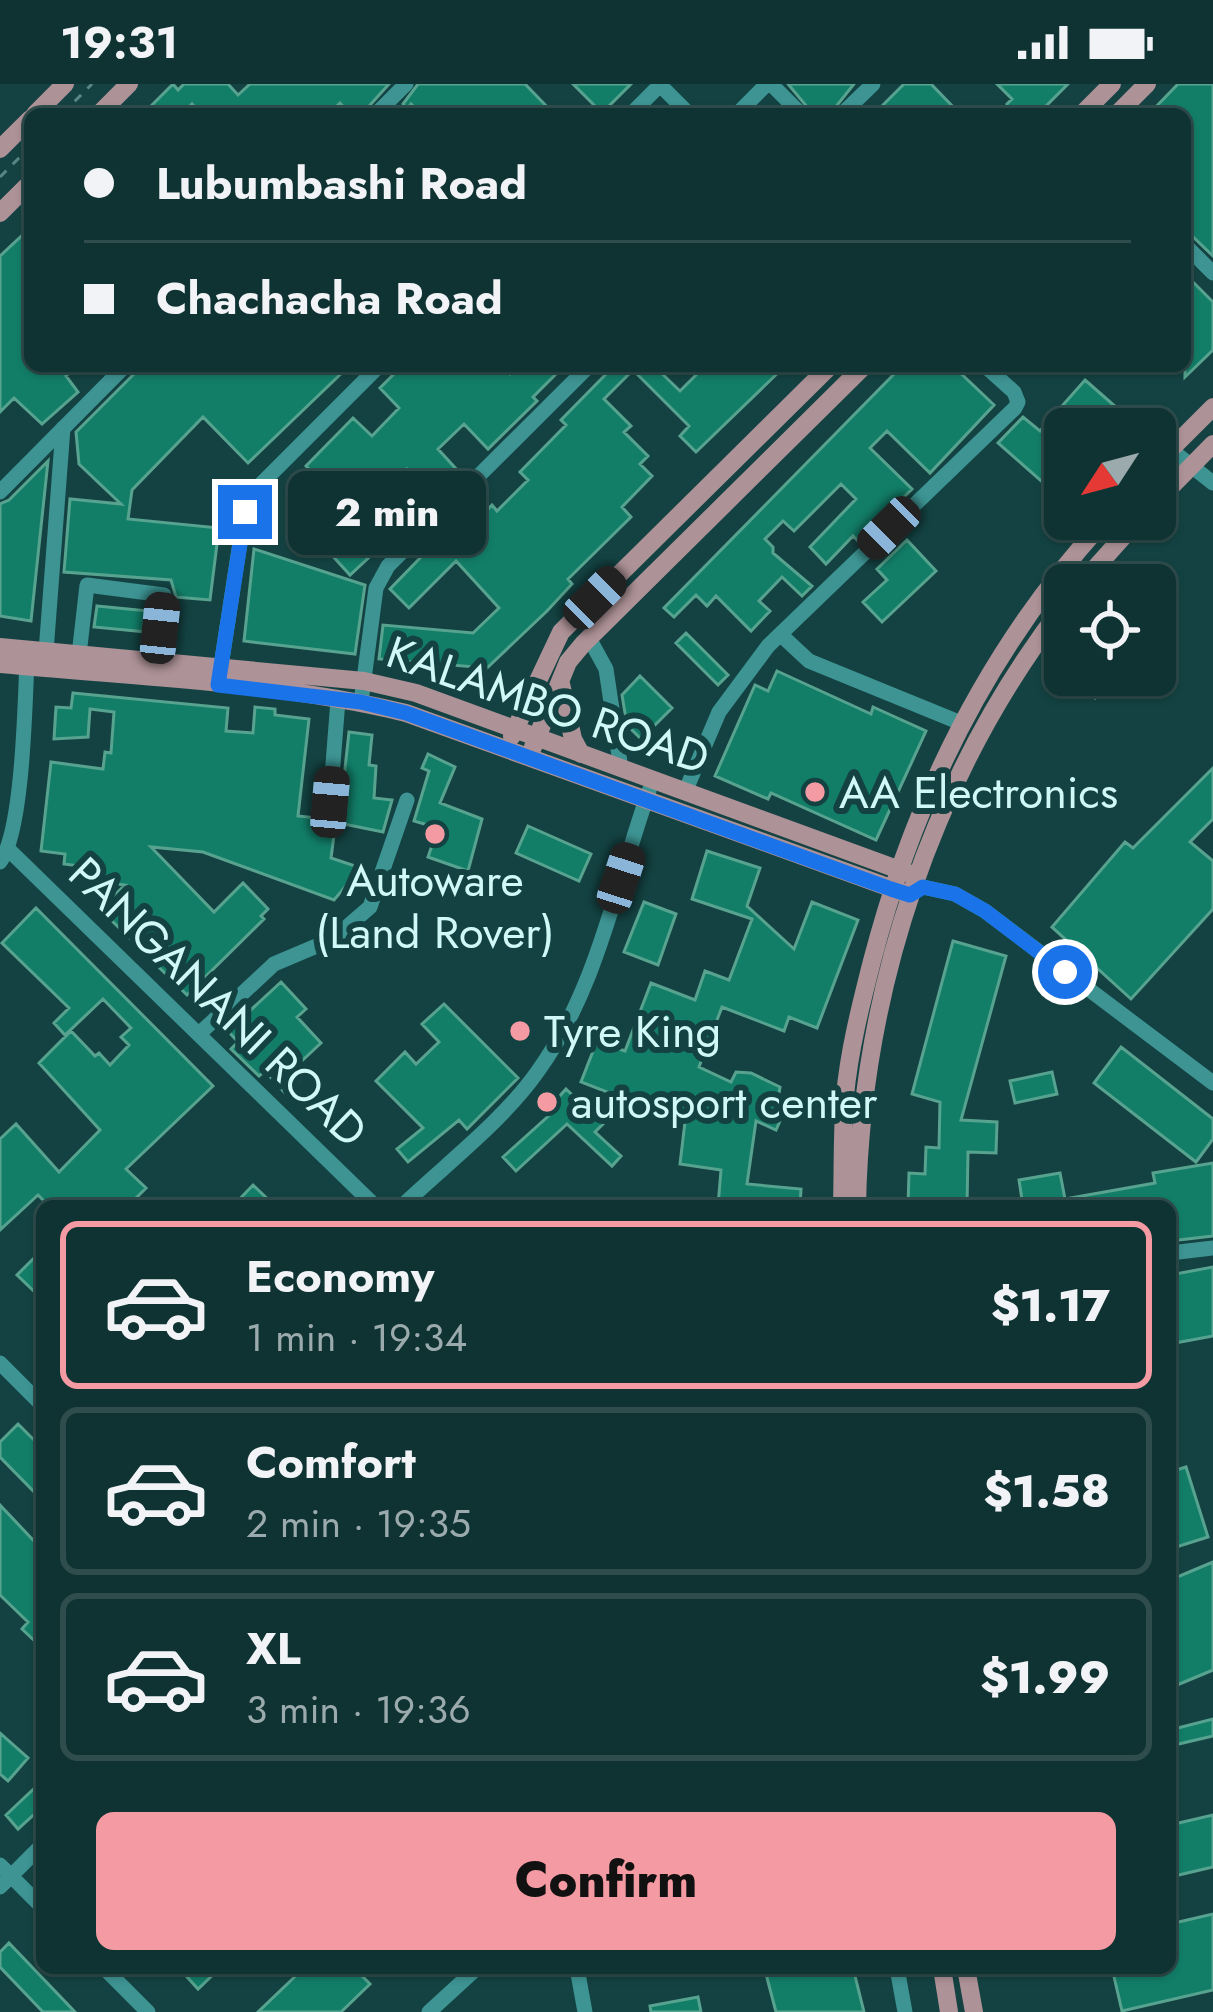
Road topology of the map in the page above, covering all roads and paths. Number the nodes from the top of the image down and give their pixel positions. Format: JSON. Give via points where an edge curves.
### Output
{"nodes":[{"id":1,"x":92,"y":84,"type":"edge"},
{"id":2,"x":129,"y":84,"type":"edge"},
{"id":3,"x":406,"y":84,"type":"edge"},
{"id":4,"x":769,"y":84,"type":"edge"},
{"id":5,"x":873,"y":84,"type":"edge"},
{"id":6,"x":1112,"y":84,"type":"edge"},
{"id":7,"x":1147,"y":84,"type":"edge"},
{"id":8,"x":661,"y":85,"type":"edge"},
{"id":9,"x":68,"y":108,"type":"edge"},
{"id":10,"x":105,"y":108,"type":"edge"},
{"id":11,"x":382,"y":108,"type":"edge"},
{"id":12,"x":637,"y":108,"type":"edge"},
{"id":13,"x":683,"y":108,"type":"edge"},
{"id":14,"x":743,"y":108,"type":"edge"},
{"id":15,"x":795,"y":108,"type":"edge"},
{"id":16,"x":848,"y":108,"type":"edge"},
{"id":17,"x":1088,"y":108,"type":"edge"},
{"id":18,"x":1123,"y":108,"type":"edge"},
{"id":19,"x":24,"y":124,"type":"edge"},
{"id":20,"x":0,"y":148,"type":"edge"},
{"id":21,"x":24,"y":153,"type":"edge"},
{"id":22,"x":0,"y":177,"type":"edge"},
{"id":23,"x":24,"y":189,"type":"edge"},
{"id":24,"x":0,"y":213,"type":"edge"},
{"id":25,"x":1191,"y":251,"type":"edge"},
{"id":26,"x":1213,"y":273,"type":"edge"},
{"id":27,"x":119,"y":372,"type":"edge"},
{"id":28,"x":373,"y":372,"type":"edge"},
{"id":29,"x":583,"y":372,"type":"edge"},
{"id":30,"x":824,"y":372,"type":"edge"},
{"id":31,"x":858,"y":372,"type":"edge"},
{"id":32,"x":992,"y":372,"type":"edge"},
{"id":33,"x":1213,"y":407,"type":"edge"},
{"id":34,"x":63,"y":428,"type":"junction"},
{"id":35,"x":1176,"y":442,"type":"edge"},
{"id":36,"x":1213,"y":444,"type":"edge"},
{"id":37,"x":1176,"y":453,"type":"edge"},
{"id":38,"x":1191,"y":466,"type":"junction"},
{"id":39,"x":1176,"y":481,"type":"edge"},
{"id":40,"x":1213,"y":482,"type":"edge"},
{"id":41,"x":0,"y":492,"type":"edge"},
{"id":42,"x":1089,"y":540,"type":"edge"},
{"id":43,"x":1120,"y":540,"type":"edge"},
{"id":44,"x":1099,"y":564,"type":"edge"},
{"id":45,"x":781,"y":634,"type":"junction"},
{"id":46,"x":1044,"y":636,"type":"edge"},
{"id":47,"x":589,"y":638,"type":"junction"},
{"id":48,"x":0,"y":647,"type":"edge"},
{"id":49,"x":80,"y":655,"type":"junction"},
{"id":50,"x":33,"y":656,"type":"junction"},
{"id":51,"x":157,"y":662,"type":"junction"},
{"id":52,"x":0,"y":664,"type":"edge"},
{"id":53,"x":219,"y":676,"type":"junction"},
{"id":54,"x":560,"y":680,"type":"junction"},
{"id":55,"x":364,"y":681,"type":"junction"},
{"id":56,"x":338,"y":700,"type":"junction"},
{"id":57,"x":361,"y":702,"type":"junction"},
{"id":58,"x":961,"y":723,"type":"junction"},
{"id":59,"x":514,"y":729,"type":"junction"},
{"id":60,"x":536,"y":737,"type":"junction"},
{"id":61,"x":506,"y":749,"type":"junction"},
{"id":62,"x":581,"y":754,"type":"junction"},
{"id":63,"x":529,"y":758,"type":"junction"},
{"id":64,"x":622,"y":769,"type":"junction"},
{"id":65,"x":649,"y":790,"type":"junction"},
{"id":66,"x":685,"y":792,"type":"junction"},
{"id":67,"x":406,"y":800,"type":"dead end"},
{"id":68,"x":330,"y":802,"type":"dead end"},
{"id":69,"x":5,"y":856,"type":"edge"},
{"id":70,"x":907,"y":883,"type":"junction"},
{"id":71,"x":199,"y":1034,"type":"junction"},
{"id":72,"x":1213,"y":1084,"type":"edge"},
{"id":73,"x":370,"y":1200,"type":"edge"},
{"id":74,"x":408,"y":1200,"type":"edge"},
{"id":75,"x":842,"y":1200,"type":"edge"},
{"id":76,"x":857,"y":1200,"type":"edge"},
{"id":77,"x":1213,"y":1248,"type":"edge"},
{"id":78,"x":1176,"y":1252,"type":"edge"},
{"id":79,"x":0,"y":1363,"type":"edge"},
{"id":80,"x":36,"y":1399,"type":"edge"},
{"id":81,"x":36,"y":1850,"type":"edge"},
{"id":82,"x":4,"y":1876,"type":"edge"},
{"id":83,"x":36,"y":1901,"type":"edge"},
{"id":84,"x":110,"y":1974,"type":"edge"},
{"id":85,"x":471,"y":1974,"type":"edge"},
{"id":86,"x":578,"y":1974,"type":"edge"},
{"id":87,"x":898,"y":1974,"type":"edge"},
{"id":88,"x":943,"y":1974,"type":"edge"},
{"id":89,"x":967,"y":1974,"type":"edge"},
{"id":90,"x":148,"y":2012,"type":"edge"},
{"id":91,"x":429,"y":2012,"type":"edge"},
{"id":92,"x":585,"y":2012,"type":"edge"},
{"id":93,"x":905,"y":2012,"type":"edge"},
{"id":94,"x":949,"y":2012,"type":"edge"},
{"id":95,"x":974,"y":2012,"type":"edge"}],
"edges":[{"from":1,"to":9,"type":"path"},
{"from":2,"to":10,"type":"main road"},
{"from":3,"to":11,"type":"street"},
{"from":4,"to":14,"type":"street"},
{"from":4,"to":15,"type":"street"},
{"from":5,"to":16,"type":"street"},
{"from":6,"to":17,"type":"main road"},
{"from":7,"to":18,"type":"main road"},
{"from":8,"to":12,"type":"street"},
{"from":8,"to":13,"type":"street"},
{"from":19,"to":20,"type":"main road"},
{"from":21,"to":22,"type":"path"},
{"from":23,"to":24,"type":"main road"},
{"from":25,"to":26,"type":"street"},
{"from":27,"to":34,"type":"street"},
{"from":28,"to":53,"type":"street","via":[[254,491]]},
{"from":29,"to":55,"type":"street","via":[[388,566],[376,588]]},
{"from":30,"to":59,"type":"main road","via":[[561,632]]},
{"from":31,"to":47,"type":"main road"},
{"from":32,"to":45,"type":"street","via":[[1014,392],[1015,408]]},
{"from":33,"to":35,"type":"main road"},
{"from":34,"to":41,"type":"street"},
{"from":34,"to":50,"type":"street"},
{"from":36,"to":38,"type":"main road"},
{"from":37,"to":38,"type":"street"},
{"from":38,"to":39,"type":"main road"},
{"from":38,"to":40,"type":"street"},
{"from":42,"to":58,"type":"main road","via":[[1018,628]]},
{"from":43,"to":44,"type":"main road"},
{"from":45,"to":58,"type":"street","via":[[809,661]]},
{"from":45,"to":66,"type":"street","via":[[719,712]]},
{"from":46,"to":70,"type":"main road","via":[[989,718]]},
{"from":47,"to":54,"type":"main road"},
{"from":47,"to":64,"type":"street","via":[[606,669]]},
{"from":48,"to":50,"type":"main road","name":"KALAMBO ROAD"},
{"from":49,"to":50,"type":"main road","name":"KALAMBO ROAD"},
{"from":49,"to":51,"type":"main road","name":"KALAMBO ROAD"},
{"from":49,"to":51,"type":"street","via":[[87,585],[164,595]]},
{"from":50,"to":52,"type":"main road","name":"KALAMBO ROAD"},
{"from":50,"to":53,"type":"main road","name":"KALAMBO ROAD"},
{"from":50,"to":69,"type":"street"},
{"from":51,"to":53,"type":"main road","name":"KALAMBO ROAD"},
{"from":53,"to":55,"type":"main road","name":"KALAMBO ROAD"},
{"from":53,"to":56,"type":"main road","name":"KALAMBO ROAD"},
{"from":54,"to":60,"type":"main road"},
{"from":54,"to":62,"type":"main road"},
{"from":55,"to":57,"type":"street"},
{"from":55,"to":59,"type":"main road","name":"KALAMBO ROAD"},
{"from":56,"to":57,"type":"main road","name":"KALAMBO ROAD"},
{"from":56,"to":68,"type":"street"},
{"from":57,"to":61,"type":"main road","name":"KALAMBO ROAD"},
{"from":58,"to":70,"type":"main road"},
{"from":59,"to":60,"type":"main road","name":"KALAMBO ROAD"},
{"from":59,"to":61,"type":"main road"},
{"from":60,"to":62,"type":"main road","name":"KALAMBO ROAD"},
{"from":60,"to":63,"type":"main road"},
{"from":61,"to":63,"type":"main road","name":"KALAMBO ROAD"},
{"from":62,"to":64,"type":"main road","name":"KALAMBO ROAD"},
{"from":63,"to":65,"type":"main road","name":"KALAMBO ROAD"},
{"from":64,"to":65,"type":"main road","name":"KALAMBO ROAD"},
{"from":65,"to":66,"type":"main road","name":"KALAMBO ROAD"},
{"from":65,"to":70,"type":"main road","name":"KALAMBO ROAD"},
{"from":65,"to":74,"type":"street","via":[[589,973],[551,1051],[518,1097]]},
{"from":66,"to":70,"type":"main road","name":"KALAMBO ROAD"},
{"from":67,"to":71,"type":"street","via":[[370,907],[333,939],[274,964]]},
{"from":69,"to":71,"type":"street","name":"PANGANANI ROAD"},
{"from":70,"to":72,"type":"street","via":[[985,911]]},
{"from":70,"to":75,"type":"main road","via":[[863,994],[845,1092]]},
{"from":70,"to":76,"type":"main road","via":[[863,1099]]},
{"from":71,"to":73,"type":"street","name":"PANGANANI ROAD"},
{"from":77,"to":78,"type":"street"},
{"from":79,"to":80,"type":"street"},
{"from":81,"to":82,"type":"street"},
{"from":82,"to":83,"type":"street"},
{"from":84,"to":90,"type":"street"},
{"from":85,"to":91,"type":"street"},
{"from":86,"to":92,"type":"street"},
{"from":87,"to":93,"type":"street"},
{"from":88,"to":94,"type":"main road"},
{"from":89,"to":95,"type":"main road"}]}
